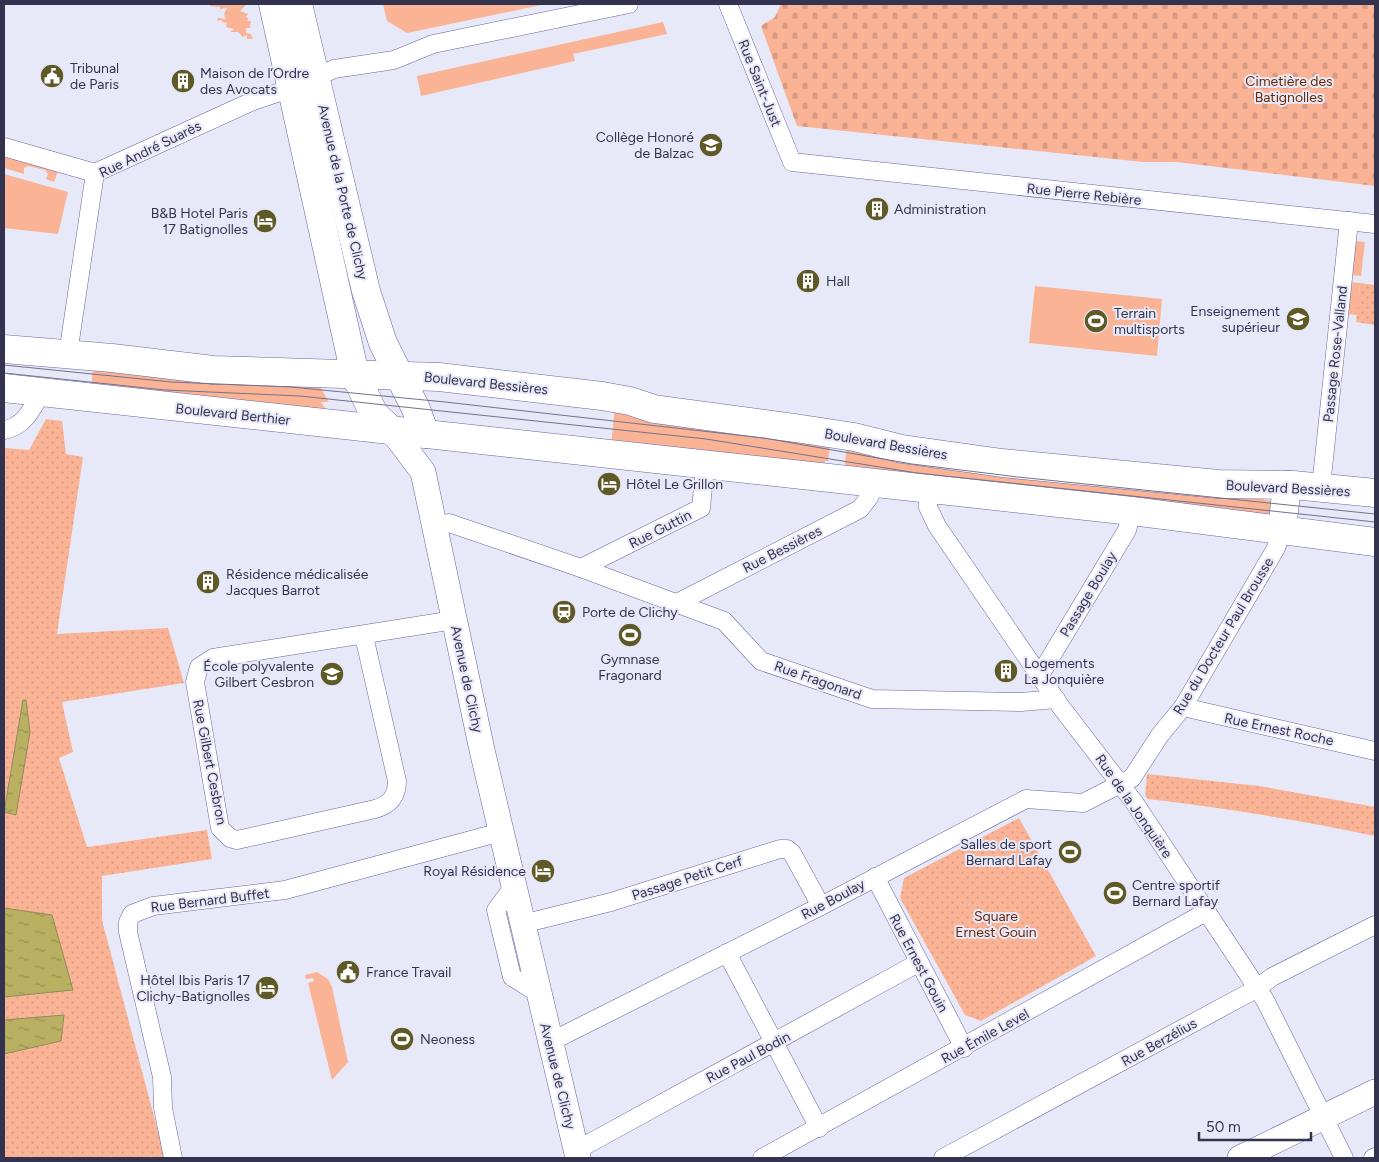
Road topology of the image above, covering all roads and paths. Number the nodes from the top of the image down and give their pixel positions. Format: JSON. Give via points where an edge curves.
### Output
{"nodes":[{"id":1,"x":273,"y":4,"type":"edge"},
{"id":2,"x":298,"y":4,"type":"edge"},
{"id":3,"x":629,"y":4,"type":"edge"},
{"id":4,"x":728,"y":4,"type":"edge"},
{"id":5,"x":317,"y":77,"type":"junction"},
{"id":6,"x":292,"y":88,"type":"junction"},
{"id":7,"x":4,"y":147,"type":"edge"},
{"id":8,"x":792,"y":162,"type":"joint"},
{"id":9,"x":95,"y":173,"type":"junction"},
{"id":10,"x":1349,"y":221,"type":"junction"},
{"id":11,"x":1375,"y":224,"type":"edge"},
{"id":12,"x":4,"y":349,"type":"edge"},
{"id":13,"x":68,"y":354,"type":"junction"},
{"id":14,"x":355,"y":375,"type":"junction"},
{"id":15,"x":399,"y":376,"type":"junction"},
{"id":16,"x":4,"y":388,"type":"edge"},
{"id":17,"x":41,"y":393,"type":"junction"},
{"id":18,"x":4,"y":430,"type":"edge"},
{"id":19,"x":393,"y":432,"type":"junction"},
{"id":20,"x":425,"y":434,"type":"junction"},
{"id":21,"x":705,"y":466,"type":"junction"},
{"id":22,"x":423,"y":472,"type":"junction"},
{"id":23,"x":870,"y":483,"type":"junction"},
{"id":24,"x":1287,"y":485,"type":"junction"},
{"id":25,"x":1321,"y":487,"type":"junction"},
{"id":26,"x":928,"y":490,"type":"junction"},
{"id":27,"x":1375,"y":493,"type":"edge"},
{"id":28,"x":1132,"y":511,"type":"junction"},
{"id":29,"x":435,"y":526,"type":"junction"},
{"id":30,"x":1282,"y":530,"type":"junction"},
{"id":31,"x":1375,"y":542,"type":"edge"},
{"id":32,"x":581,"y":568,"type":"junction"},
{"id":33,"x":677,"y":602,"type":"junction"},
{"id":34,"x":454,"y":620,"type":"junction"},
{"id":35,"x":364,"y":636,"type":"junction"},
{"id":36,"x":1040,"y":675,"type":"junction"},
{"id":37,"x":1056,"y":699,"type":"junction"},
{"id":38,"x":1183,"y":707,"type":"junction"},
{"id":39,"x":1375,"y":751,"type":"edge"},
{"id":40,"x":1120,"y":784,"type":"junction"},
{"id":41,"x":501,"y":832,"type":"junction"},
{"id":42,"x":874,"y":878,"type":"junction"},
{"id":43,"x":514,"y":886,"type":"junction"},
{"id":44,"x":821,"y":906,"type":"junction"},
{"id":45,"x":1206,"y":912,"type":"junction"},
{"id":46,"x":522,"y":924,"type":"junction"},
{"id":47,"x":1375,"y":926,"type":"edge"},
{"id":48,"x":727,"y":953,"type":"junction"},
{"id":49,"x":918,"y":963,"type":"junction"},
{"id":50,"x":1256,"y":989,"type":"junction"},
{"id":51,"x":538,"y":993,"type":"junction"},
{"id":52,"x":550,"y":1042,"type":"junction"},
{"id":53,"x":774,"y":1043,"type":"junction"},
{"id":54,"x":964,"y":1048,"type":"junction"},
{"id":55,"x":1375,"y":1092,"type":"edge"},
{"id":56,"x":1323,"y":1118,"type":"junction"},
{"id":57,"x":819,"y":1128,"type":"junction"},
{"id":58,"x":578,"y":1154,"type":"edge"},
{"id":59,"x":173,"y":1158,"type":"edge"},
{"id":60,"x":762,"y":1158,"type":"edge"},
{"id":61,"x":943,"y":1158,"type":"edge"},
{"id":62,"x":1240,"y":1158,"type":"edge"},
{"id":63,"x":1344,"y":1158,"type":"edge"}],
"edges":[{"from":1,"to":6,"type":"main road","name":"Avenue de la Porte de Clichy"},
{"from":2,"to":5,"type":"main road","name":"Avenue de la Porte de Clichy"},
{"from":3,"to":5,"type":"street","name":"Rue André Suarès","via":[[433,44],[394,60],[334,69]]},
{"from":4,"to":8,"type":"street","name":"Rue Saint-Just"},
{"from":5,"to":6,"type":"street","name":"Rue André Suarès"},
{"from":5,"to":15,"type":"main road","name":"Avenue de la Porte de Clichy","via":[[366,290],[383,343]]},
{"from":6,"to":9,"type":"street","name":"Rue André Suarès","via":[[253,101]]},
{"from":6,"to":14,"type":"main road","name":"Avenue de la Porte de Clichy"},
{"from":7,"to":9,"type":"street"},
{"from":8,"to":10,"type":"street","name":"Rue Pierre Rebière"},
{"from":9,"to":13,"type":"street","name":"Rue André Suarès"},
{"from":10,"to":11,"type":"street","name":"Rue Pierre Rebière"},
{"from":10,"to":25,"type":"street","name":"Passage Rose-Valland"},
{"from":12,"to":13,"type":"main road"},
{"from":13,"to":14,"type":"main road","via":[[213,370]]},
{"from":13,"to":17,"type":"main road"},
{"from":14,"to":15,"type":"main road"},
{"from":14,"to":19,"type":"main road","name":"Avenue de la Porte de Clichy","via":[[374,414]]},
{"from":15,"to":20,"type":"main road","name":"Avenue de la Porte de Clichy"},
{"from":15,"to":24,"type":"main road","name":"Boulevard Bessières","via":[[439,377],[602,396],[654,410],[795,428],[854,437],[902,449],[1002,463],[1218,484]]},
{"from":16,"to":17,"type":"main road","name":"Boulevard Berthier"},
{"from":17,"to":18,"type":"street","via":[[24,420]]},
{"from":17,"to":19,"type":"main road","name":"Boulevard Berthier"},
{"from":19,"to":20,"type":"main road","name":"Boulevard Berthier"},
{"from":19,"to":22,"type":"main road","name":"Avenue de Clichy"},
{"from":20,"to":21,"type":"main road"},
{"from":20,"to":22,"type":"main road","name":"Avenue de Clichy"},
{"from":21,"to":23,"type":"main road"},
{"from":21,"to":32,"type":"street","name":"Rue Guttin","via":[[701,508]]},
{"from":22,"to":29,"type":"main road","name":"Avenue de Clichy"},
{"from":23,"to":26,"type":"main road"},
{"from":23,"to":33,"type":"street","name":"Rue Bessières","via":[[870,496],[860,509]]},
{"from":24,"to":25,"type":"main road","name":"Boulevard Bessières"},
{"from":24,"to":30,"type":"main road"},
{"from":25,"to":27,"type":"main road","name":"Boulevard Bessières"},
{"from":26,"to":28,"type":"main road"},
{"from":26,"to":36,"type":"street","name":"Rue de la Jonquière","via":[[928,507],[937,526]]},
{"from":28,"to":30,"type":"main road"},
{"from":28,"to":36,"type":"street","name":"Passage Boulay","via":[[1127,530]]},
{"from":29,"to":32,"type":"street","name":"Rue Fragonard","via":[[449,522]]},
{"from":29,"to":34,"type":"main road","name":"Avenue de Clichy"},
{"from":30,"to":31,"type":"main road"},
{"from":30,"to":38,"type":"street","name":"Rue du Docteur Paul Brousse","via":[[1276,548]]},
{"from":32,"to":33,"type":"street","name":"Rue Fragonard"},
{"from":33,"to":37,"type":"street","name":"Rue Fragonard","via":[[724,621],[761,661],[872,699],[1021,702]]},
{"from":34,"to":35,"type":"street","name":"Rue Gilbert Cesbron"},
{"from":34,"to":41,"type":"main road","name":"Avenue de Clichy"},
{"from":35,"to":35,"type":"street","name":"Rue Gilbert Cesbron","via":[[213,658],[198,667],[195,682],[220,828],[230,838],[237,840],[375,809],[392,799],[397,781]]},
{"from":36,"to":37,"type":"street","name":"Rue de la Jonquière"},
{"from":37,"to":40,"type":"street","name":"Rue de la Jonquière"},
{"from":38,"to":39,"type":"street","name":"Rue Ernest Roche"},
{"from":38,"to":40,"type":"street","name":"Rue du Docteur Paul Brousse","via":[[1132,778]]},
{"from":40,"to":42,"type":"street","name":"Rue Boulay","via":[[1083,803],[1026,799]]},
{"from":40,"to":45,"type":"street","name":"Rue de la Jonquière"},
{"from":41,"to":43,"type":"main road","name":"Avenue de Clichy"},
{"from":41,"to":59,"type":"street","name":"Rue Bernard Buffet","via":[[292,889],[153,906],[132,914],[128,932],[162,1077],[163,1108]]},
{"from":42,"to":44,"type":"street","name":"Rue Boulay"},
{"from":42,"to":49,"type":"street","name":"Rue Ernest Gouin"},
{"from":43,"to":46,"type":"main road","name":"Avenue de Clichy"},
{"from":43,"to":51,"type":"street","via":[[496,910],[512,978]]},
{"from":44,"to":46,"type":"street","name":"Passage Petit Cerf","via":[[792,853],[780,848],[618,900]]},
{"from":44,"to":48,"type":"street","name":"Rue Boulay"},
{"from":45,"to":50,"type":"street","name":"Rue de la Jonquière"},
{"from":45,"to":54,"type":"street","name":"Rue Émile Level"},
{"from":46,"to":51,"type":"main road","name":"Avenue de Clichy"},
{"from":47,"to":50,"type":"street","name":"Rue Berzélius","via":[[1272,977]]},
{"from":48,"to":52,"type":"street","name":"Rue Boulay"},
{"from":48,"to":53,"type":"street"},
{"from":49,"to":53,"type":"street","name":"Rue Paul Bodin"},
{"from":49,"to":54,"type":"street","name":"Rue Ernest Gouin"},
{"from":50,"to":56,"type":"street","name":"Rue de la Jonquière","via":[[1265,1000]]},
{"from":50,"to":61,"type":"street","name":"Rue Berzélius"},
{"from":51,"to":52,"type":"main road","name":"Avenue de Clichy"},
{"from":52,"to":58,"type":"main road","name":"Avenue de Clichy"},
{"from":53,"to":57,"type":"street"},
{"from":53,"to":58,"type":"street","name":"Rue Paul Bodin"},
{"from":54,"to":57,"type":"street","name":"Rue Émile Level"},
{"from":55,"to":56,"type":"main road"},
{"from":56,"to":62,"type":"main road"},
{"from":56,"to":63,"type":"street","name":"Rue de la Jonquière"},
{"from":57,"to":60,"type":"street","name":"Rue Émile Level"}]}
